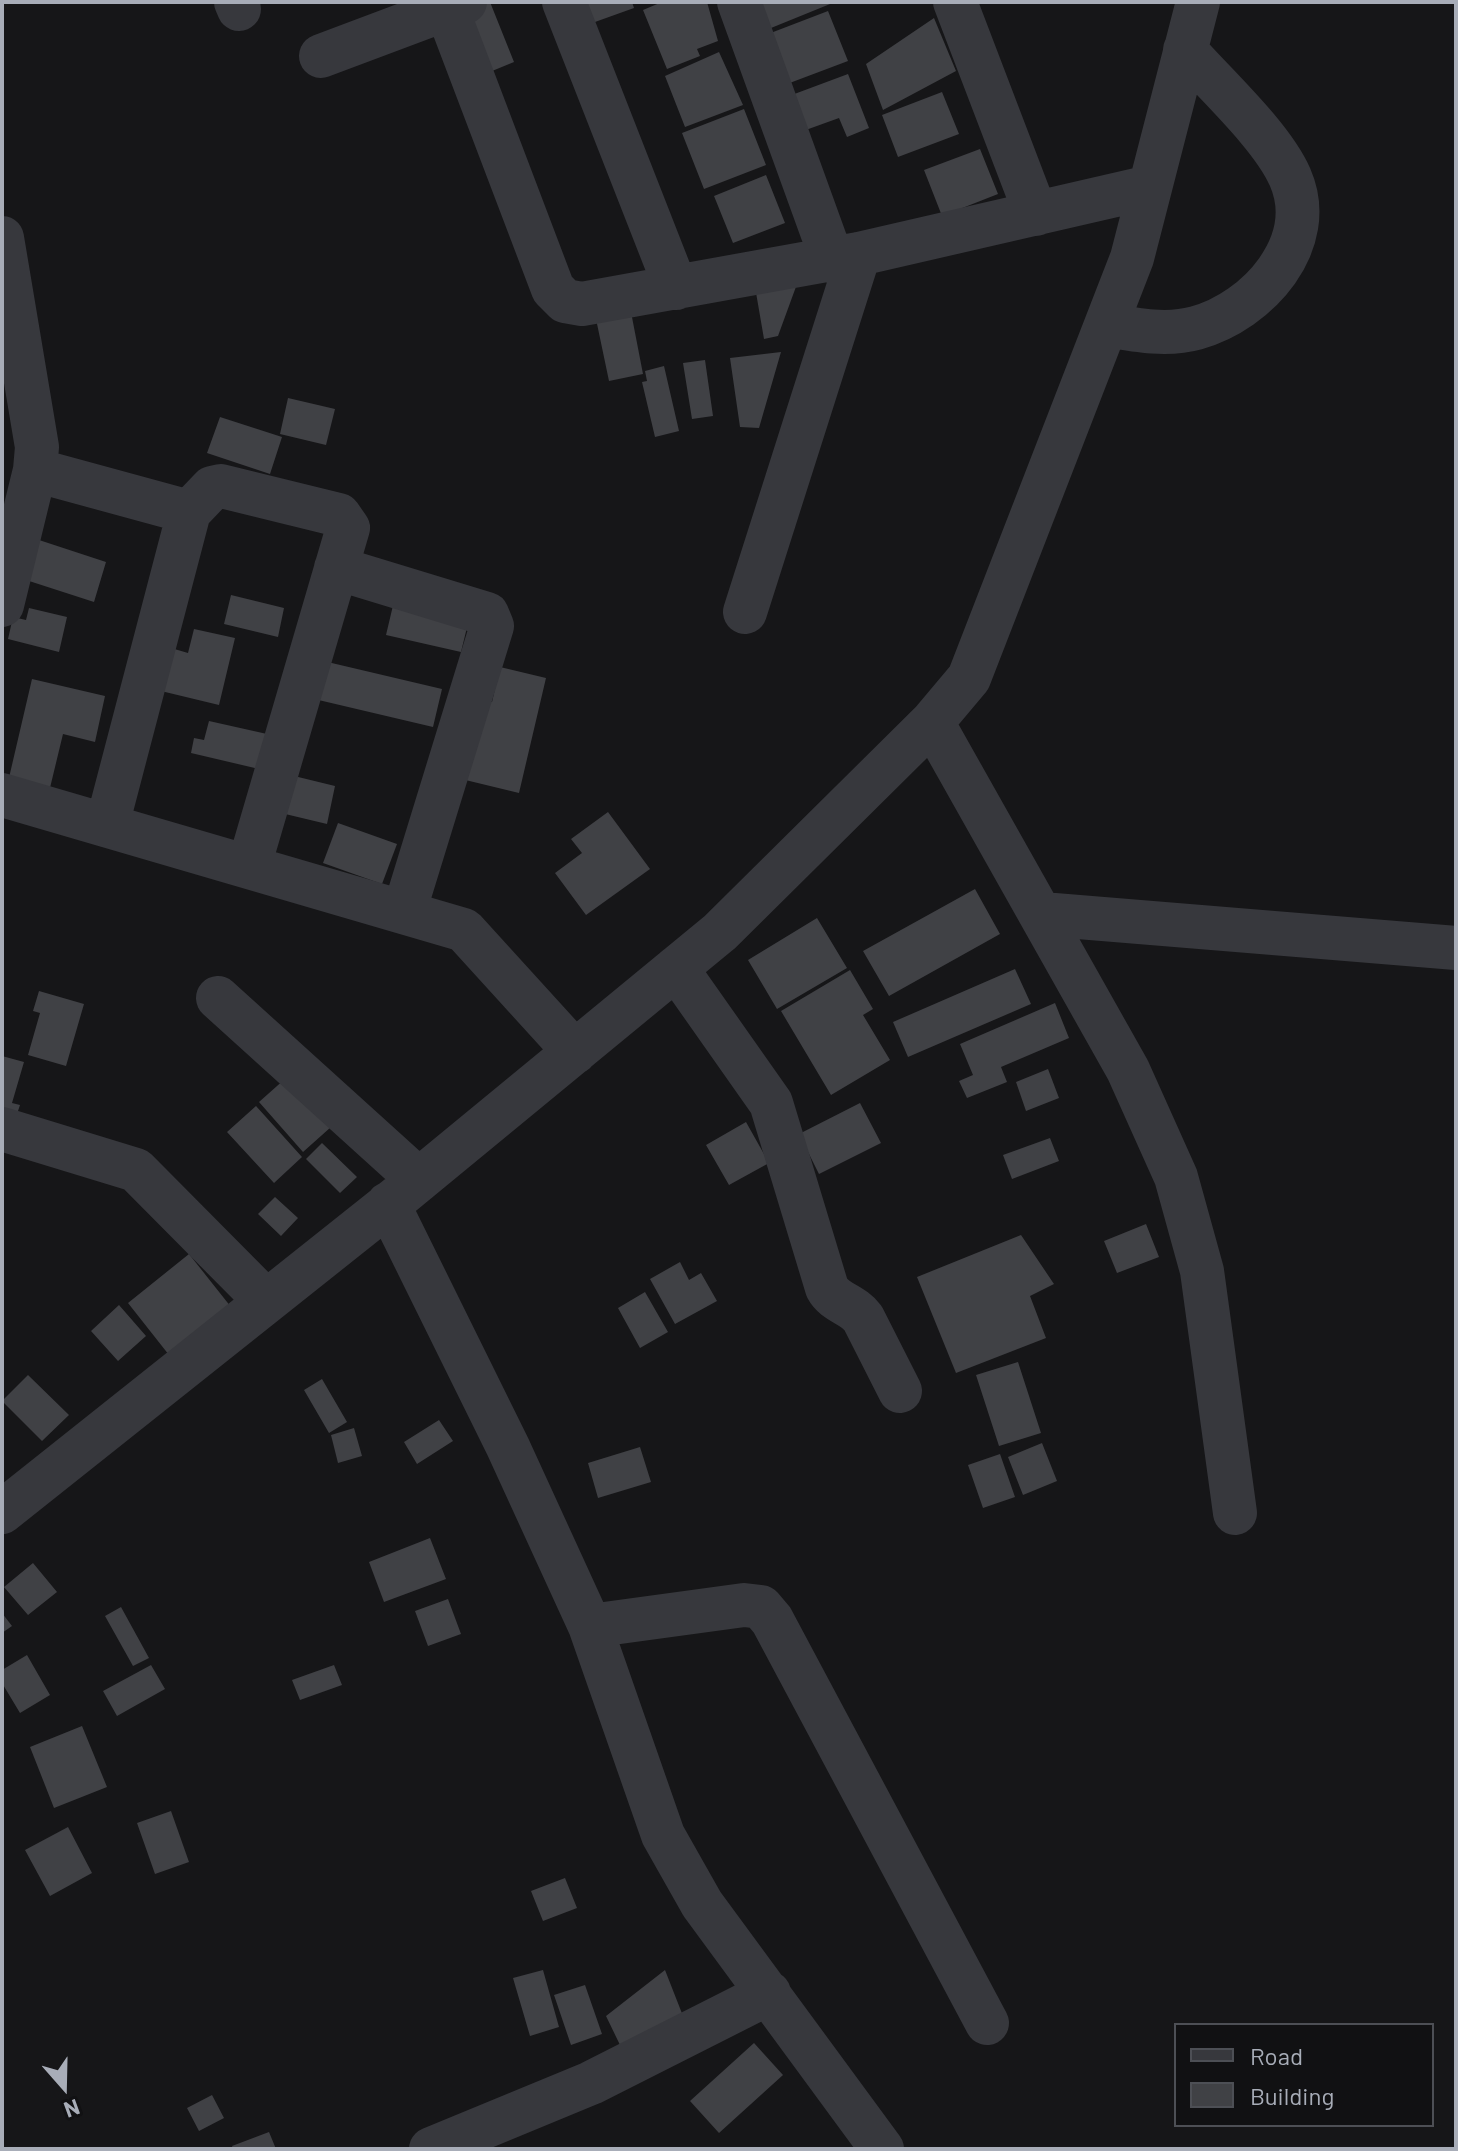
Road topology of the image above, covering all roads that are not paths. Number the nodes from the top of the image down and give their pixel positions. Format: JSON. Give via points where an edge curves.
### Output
{"nodes":[{"id":1,"x":564,"y":2,"type":"edge"},
{"id":2,"x":739,"y":2,"type":"edge"},
{"id":3,"x":955,"y":2,"type":"edge"},
{"id":4,"x":1198,"y":2,"type":"edge"},
{"id":5,"x":452,"y":4,"type":"edge"},
{"id":6,"x":1185,"y":50,"type":"junction"},
{"id":7,"x":321,"y":56,"type":"dead end"},
{"id":8,"x":1150,"y":187,"type":"junction"},
{"id":9,"x":1036,"y":214,"type":"junction"},
{"id":10,"x":2,"y":238,"type":"edge"},
{"id":11,"x":845,"y":256,"type":"junction"},
{"id":12,"x":676,"y":288,"type":"junction"},
{"id":13,"x":1106,"y":325,"type":"junction"},
{"id":14,"x":35,"y":470,"type":"junction"},
{"id":15,"x":189,"y":512,"type":"junction"},
{"id":16,"x":336,"y":568,"type":"junction"},
{"id":17,"x":2,"y":605,"type":"edge"},
{"id":18,"x":745,"y":612,"type":"dead end"},
{"id":19,"x":932,"y":722,"type":"junction"},
{"id":20,"x":2,"y":795,"type":"edge"},
{"id":21,"x":107,"y":825,"type":"junction"},
{"id":22,"x":249,"y":866,"type":"junction"},
{"id":23,"x":404,"y":912,"type":"junction"},
{"id":24,"x":1042,"y":914,"type":"junction"},
{"id":25,"x":1456,"y":948,"type":"edge"},
{"id":26,"x":676,"y":968,"type":"junction"},
{"id":27,"x":218,"y":998,"type":"dead end"},
{"id":28,"x":575,"y":1052,"type":"junction"},
{"id":29,"x":2,"y":1129,"type":"edge"},
{"id":30,"x":404,"y":1192,"type":"junction"},
{"id":31,"x":266,"y":1301,"type":"junction"},
{"id":32,"x":900,"y":1391,"type":"dead end"},
{"id":33,"x":2,"y":1512,"type":"edge"},
{"id":34,"x":1235,"y":1513,"type":"dead end"},
{"id":35,"x":590,"y":1626,"type":"junction"},
{"id":36,"x":769,"y":1993,"type":"junction"},
{"id":37,"x":987,"y":2023,"type":"dead end"},
{"id":38,"x":431,"y":2149,"type":"edge"},
{"id":39,"x":882,"y":2149,"type":"edge"}],
"edges":[{"from":1,"to":12,"type":"street"},
{"from":2,"to":11,"type":"street"},
{"from":3,"to":9,"type":"street"},
{"from":4,"to":6,"type":"street"},
{"from":5,"to":7,"type":"street"},
{"from":5,"to":12,"type":"street","via":[[553,289],[565,301],[582,304]]},
{"from":6,"to":8,"type":"street"},
{"from":6,"to":13,"type":"street","via":[[1290,177],[1298,217],[1294,239],[1269,283],[1220,319],[1167,331]]},
{"from":8,"to":9,"type":"street"},
{"from":8,"to":13,"type":"street","via":[[1132,258]]},
{"from":9,"to":11,"type":"street"},
{"from":10,"to":14,"type":"street","via":[[35,420]]},
{"from":11,"to":12,"type":"street"},
{"from":11,"to":18,"type":"street"},
{"from":13,"to":19,"type":"street","via":[[969,678]]},
{"from":14,"to":15,"type":"street"},
{"from":14,"to":17,"type":"street"},
{"from":15,"to":16,"type":"street","via":[[212,488],[221,486],[339,515],[348,528]]},
{"from":15,"to":21,"type":"street"},
{"from":16,"to":22,"type":"street"},
{"from":16,"to":23,"type":"street","via":[[491,619]]},
{"from":19,"to":24,"type":"street"},
{"from":19,"to":26,"type":"street","via":[[720,932]]},
{"from":20,"to":21,"type":"street"},
{"from":21,"to":22,"type":"street"},
{"from":22,"to":23,"type":"street"},
{"from":23,"to":28,"type":"street","via":[[464,930]]},
{"from":24,"to":25,"type":"street"},
{"from":24,"to":34,"type":"street","via":[[1128,1070],[1176,1177],[1202,1271]]},
{"from":26,"to":28,"type":"street"},
{"from":26,"to":32,"type":"street","via":[[771,1103],[827,1288],[858,1310]]},
{"from":27,"to":30,"type":"street"},
{"from":28,"to":30,"type":"street"},
{"from":29,"to":31,"type":"street","via":[[136,1170]]},
{"from":30,"to":31,"type":"street"},
{"from":30,"to":35,"type":"street","via":[[508,1447]]},
{"from":31,"to":33,"type":"street"},
{"from":35,"to":36,"type":"street","via":[[663,1835],[702,1904]]},
{"from":35,"to":37,"type":"street","via":[[761,1607]]},
{"from":36,"to":38,"type":"street","via":[[591,2083]]},
{"from":36,"to":39,"type":"street"}]}
